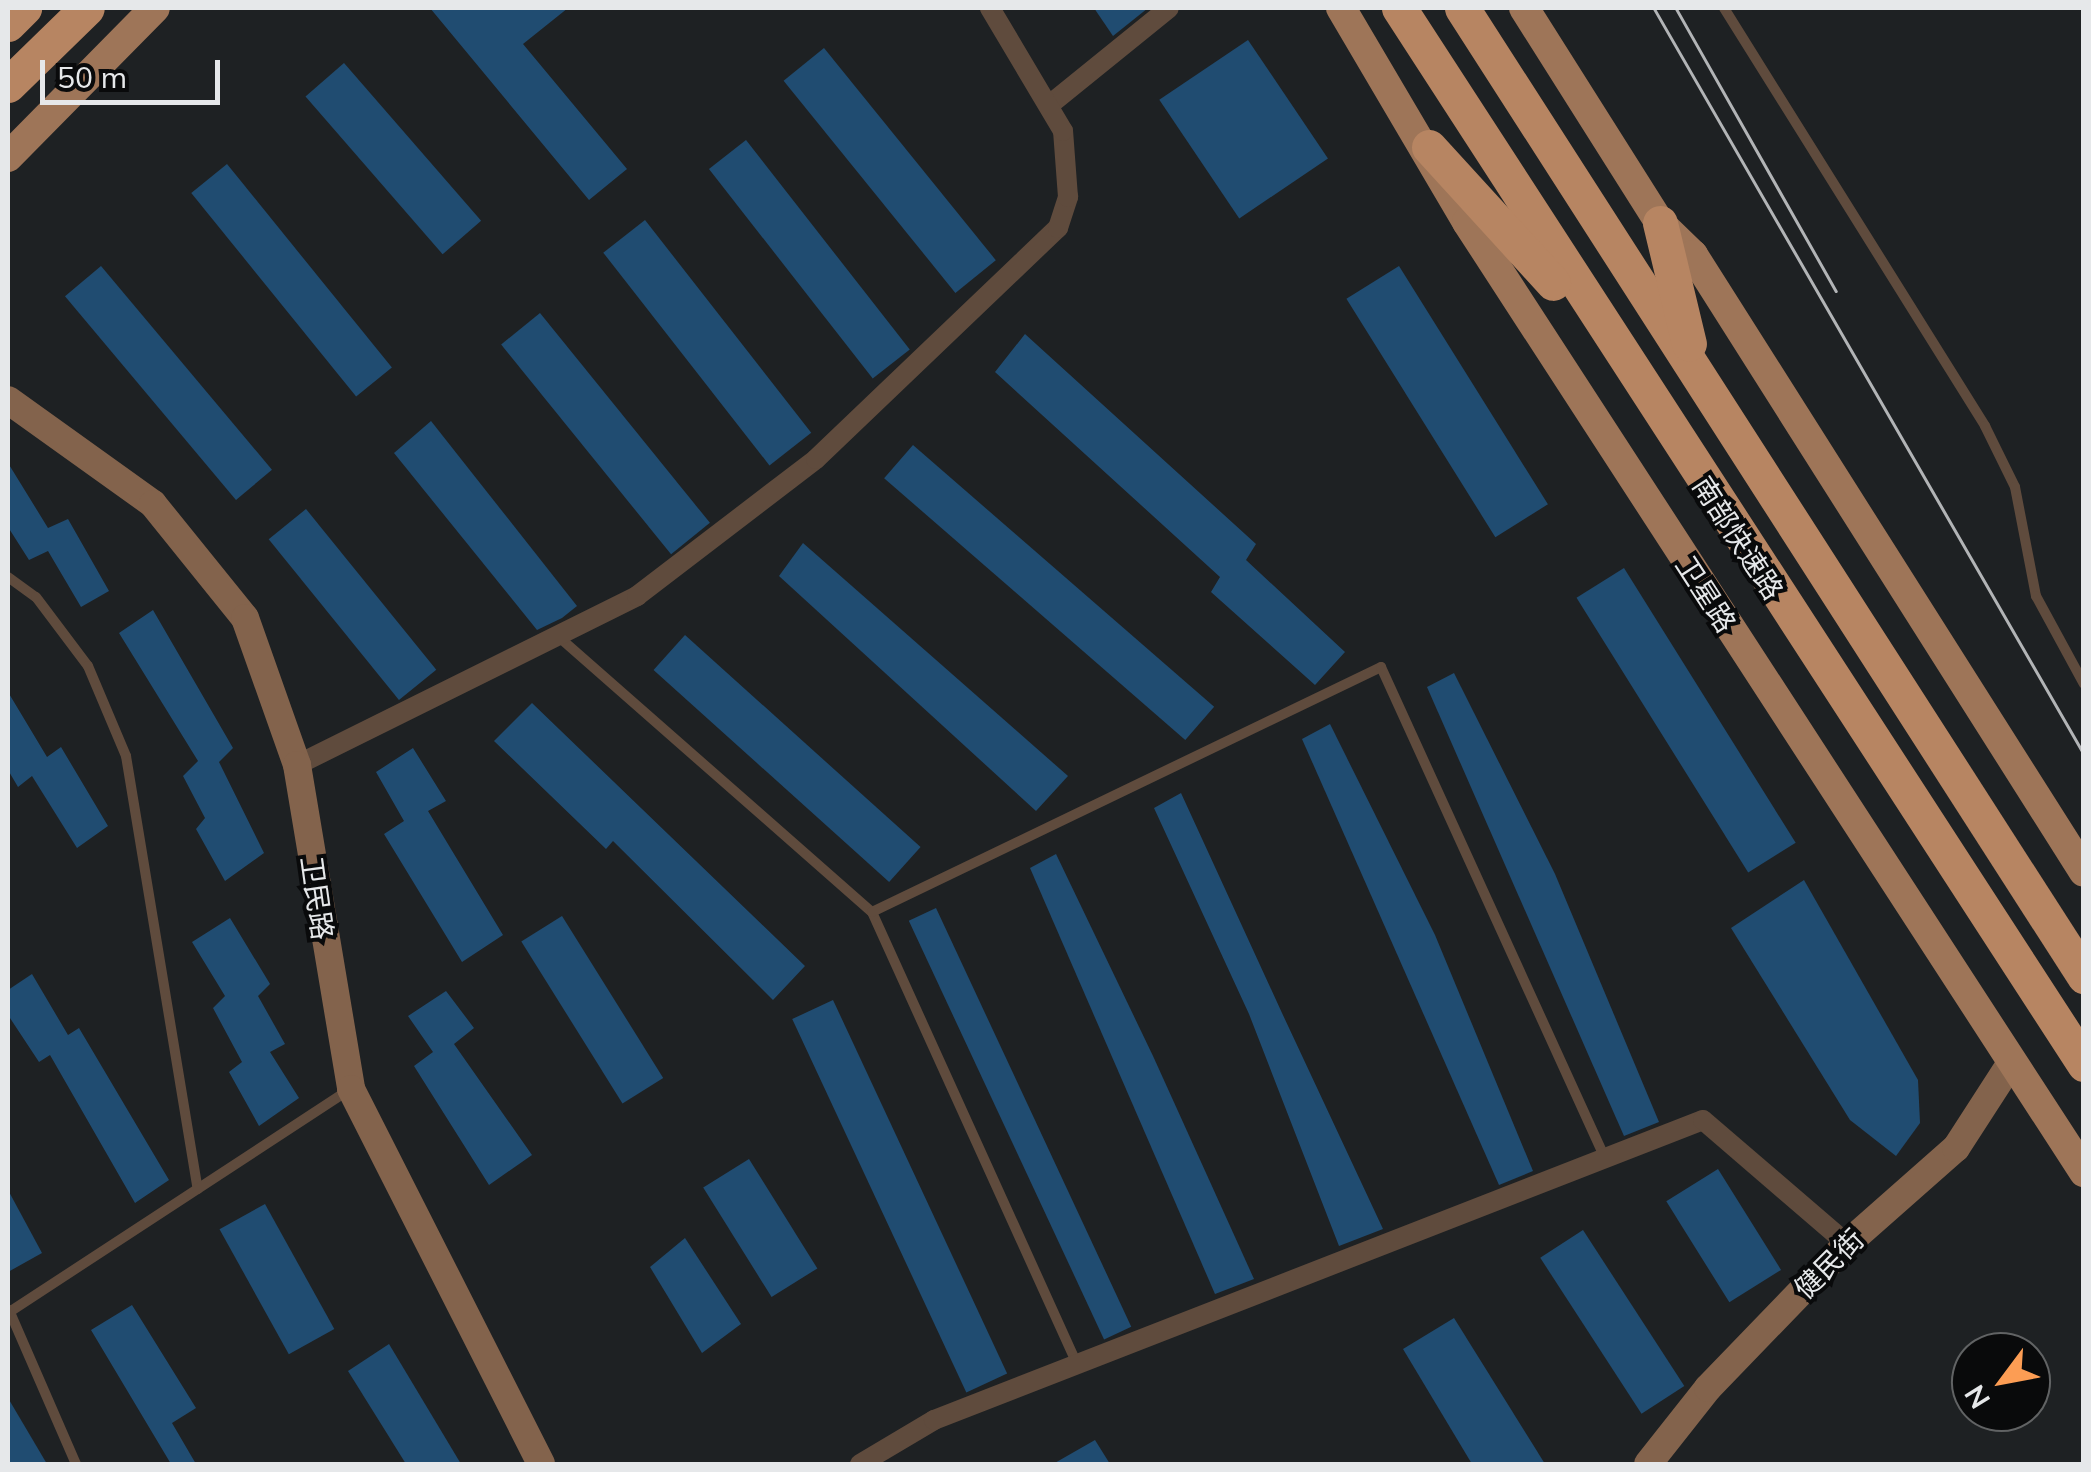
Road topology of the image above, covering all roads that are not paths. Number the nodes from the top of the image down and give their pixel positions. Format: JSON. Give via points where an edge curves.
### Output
{"nodes":[{"id":1,"x":24,"y":8,"type":"edge"},
{"id":2,"x":87,"y":8,"type":"edge"},
{"id":3,"x":156,"y":8,"type":"edge"},
{"id":4,"x":990,"y":8,"type":"edge"},
{"id":5,"x":1169,"y":8,"type":"edge"},
{"id":6,"x":1341,"y":8,"type":"edge"},
{"id":7,"x":1399,"y":8,"type":"edge"},
{"id":8,"x":1462,"y":8,"type":"edge"},
{"id":9,"x":1524,"y":8,"type":"edge"},
{"id":10,"x":1724,"y":8,"type":"edge"},
{"id":11,"x":8,"y":24,"type":"edge"},
{"id":12,"x":8,"y":85,"type":"edge"},
{"id":13,"x":1053,"y":102,"type":"junction"},
{"id":14,"x":1429,"y":147,"type":"junction"},
{"id":15,"x":8,"y":158,"type":"edge"},
{"id":16,"x":1660,"y":222,"type":"junction"},
{"id":17,"x":1614,"y":350,"type":"junction"},
{"id":18,"x":1696,"y":374,"type":"junction"},
{"id":19,"x":8,"y":400,"type":"edge"},
{"id":20,"x":8,"y":577,"type":"edge"},
{"id":21,"x":560,"y":638,"type":"junction"},
{"id":22,"x":2084,"y":684,"type":"edge"},
{"id":23,"x":296,"y":764,"type":"junction"},
{"id":24,"x":2084,"y":872,"type":"edge"},
{"id":25,"x":872,"y":912,"type":"junction"},
{"id":26,"x":2084,"y":976,"type":"edge"},
{"id":27,"x":2084,"y":1064,"type":"edge"},
{"id":28,"x":2009,"y":1066,"type":"junction"},
{"id":29,"x":350,"y":1090,"type":"junction"},
{"id":30,"x":1605,"y":1158,"type":"junction"},
{"id":31,"x":2084,"y":1172,"type":"edge"},
{"id":32,"x":198,"y":1189,"type":"junction"},
{"id":33,"x":1847,"y":1244,"type":"junction"},
{"id":34,"x":9,"y":1310,"type":"edge"},
{"id":35,"x":1077,"y":1364,"type":"junction"},
{"id":36,"x":76,"y":1464,"type":"edge"},
{"id":37,"x":542,"y":1464,"type":"edge"},
{"id":38,"x":860,"y":1464,"type":"edge"},
{"id":39,"x":1648,"y":1464,"type":"edge"}],
"edges":[{"from":1,"to":11,"type":"highway"},
{"from":2,"to":12,"type":"highway"},
{"from":3,"to":15,"type":"main road"},
{"from":4,"to":13,"type":"street"},
{"from":5,"to":13,"type":"street"},
{"from":6,"to":14,"type":"main road","name":"卫星路"},
{"from":7,"to":17,"type":"highway","name":"南部快速路"},
{"from":8,"to":18,"type":"highway","name":"南部快速路"},
{"from":9,"to":16,"type":"main road"},
{"from":10,"to":22,"type":"lane","via":[[1985,426],[2015,487],[2036,596]]},
{"from":13,"to":21,"type":"street","via":[[1067,168],[1058,228],[816,459],[637,596]]},
{"from":14,"to":17,"type":"highway"},
{"from":14,"to":28,"type":"main road","name":"卫星路","via":[[1478,238]]},
{"from":16,"to":18,"type":"highway"},
{"from":16,"to":24,"type":"main road","via":[[1694,255]]},
{"from":17,"to":27,"type":"highway","name":"南部快速路"},
{"from":18,"to":26,"type":"highway","name":"南部快速路"},
{"from":19,"to":23,"type":"street","name":"卫民路","via":[[153,504],[245,618]]},
{"from":20,"to":32,"type":"lane","via":[[36,597],[88,666],[126,756]]},
{"from":21,"to":23,"type":"street"},
{"from":21,"to":25,"type":"lane"},
{"from":23,"to":29,"type":"street","name":"卫民路"},
{"from":25,"to":30,"type":"lane","via":[[1381,667]]},
{"from":25,"to":35,"type":"lane"},
{"from":28,"to":31,"type":"main road","name":"卫星路"},
{"from":28,"to":33,"type":"street","name":"健民街","via":[[1956,1148]]},
{"from":29,"to":32,"type":"lane"},
{"from":29,"to":37,"type":"street","name":"卫民路"},
{"from":30,"to":33,"type":"street","via":[[1703,1120]]},
{"from":30,"to":35,"type":"street"},
{"from":32,"to":34,"type":"lane"},
{"from":33,"to":39,"type":"street","name":"健民街","via":[[1708,1388]]},
{"from":34,"to":36,"type":"lane"},
{"from":35,"to":38,"type":"street","via":[[934,1420]]}]}
